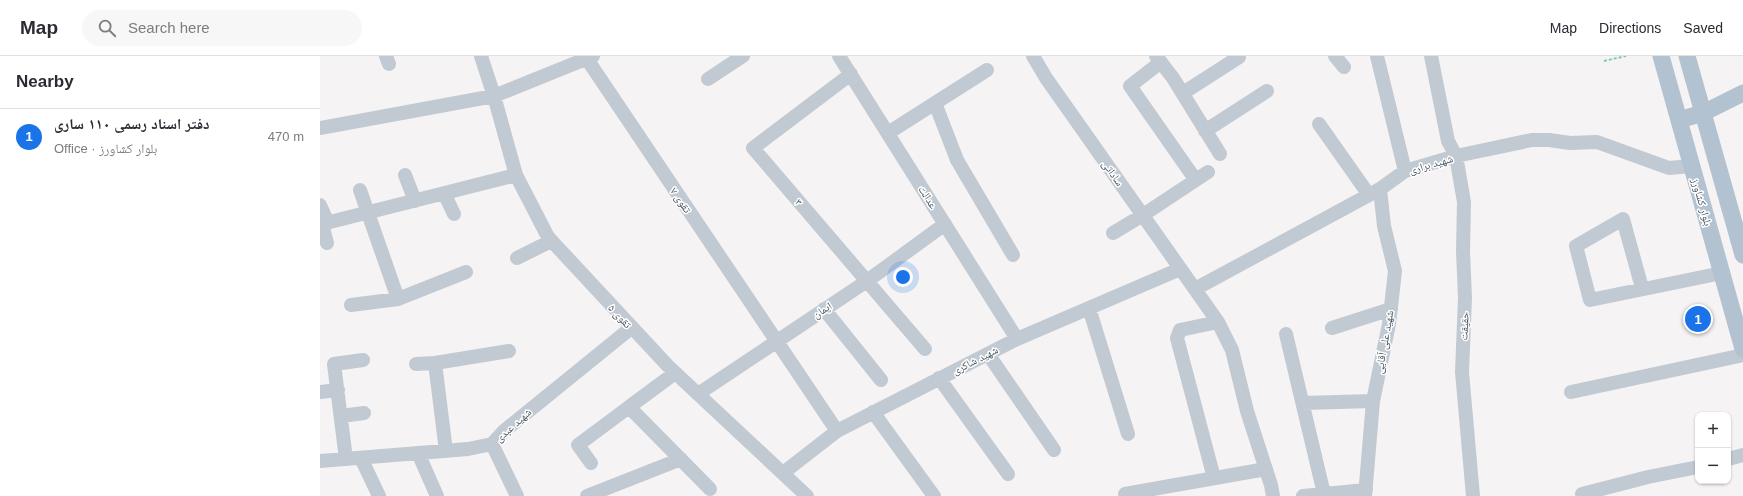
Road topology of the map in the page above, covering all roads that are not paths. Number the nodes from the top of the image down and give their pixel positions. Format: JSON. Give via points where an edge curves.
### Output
{"nodes":[{"id":1,"x":481,"y":56,"type":"edge"},
{"id":2,"x":743,"y":56,"type":"edge"},
{"id":3,"x":1033,"y":56,"type":"edge"},
{"id":4,"x":1334,"y":56,"type":"edge"},
{"id":5,"x":1377,"y":56,"type":"edge"},
{"id":6,"x":1431,"y":56,"type":"edge"},
{"id":7,"x":1661,"y":56,"type":"edge"},
{"id":8,"x":1687,"y":56,"type":"edge"},
{"id":9,"x":588,"y":57,"type":"edge"},
{"id":10,"x":1238,"y":57,"type":"edge"},
{"id":11,"x":845,"y":58,"type":"edge"},
{"id":12,"x":1158,"y":59,"type":"edge"},
{"id":13,"x":1344,"y":68,"type":"dead end"},
{"id":14,"x":987,"y":70,"type":"dead end"},
{"id":15,"x":850,"y":74,"type":"junction"},
{"id":16,"x":708,"y":79,"type":"dead end"},
{"id":17,"x":1266,"y":91,"type":"dead end"},
{"id":18,"x":1182,"y":93,"type":"junction"},
{"id":19,"x":1743,"y":93,"type":"edge"},
{"id":20,"x":494,"y":96,"type":"junction"},
{"id":21,"x":935,"y":103,"type":"junction"},
{"id":22,"x":1703,"y":113,"type":"junction"},
{"id":23,"x":1679,"y":120,"type":"junction"},
{"id":24,"x":1319,"y":124,"type":"dead end"},
{"id":25,"x":320,"y":128,"type":"edge"},
{"id":26,"x":1206,"y":131,"type":"junction"},
{"id":27,"x":888,"y":133,"type":"junction"},
{"id":28,"x":1220,"y":154,"type":"dead end"},
{"id":29,"x":1456,"y":156,"type":"junction"},
{"id":30,"x":1692,"y":166,"type":"junction"},
{"id":31,"x":1405,"y":171,"type":"junction"},
{"id":32,"x":1208,"y":172,"type":"dead end"},
{"id":33,"x":405,"y":175,"type":"dead end"},
{"id":34,"x":516,"y":175,"type":"junction"},
{"id":35,"x":1195,"y":179,"type":"junction"},
{"id":36,"x":360,"y":190,"type":"dead end"},
{"id":37,"x":1374,"y":192,"type":"junction"},
{"id":38,"x":444,"y":193,"type":"junction"},
{"id":39,"x":415,"y":201,"type":"junction"},
{"id":40,"x":320,"y":205,"type":"edge"},
{"id":41,"x":368,"y":213,"type":"junction"},
{"id":42,"x":454,"y":214,"type":"dead end"},
{"id":43,"x":1143,"y":215,"type":"junction"},
{"id":44,"x":325,"y":224,"type":"junction"},
{"id":45,"x":945,"y":224,"type":"junction"},
{"id":46,"x":1740,"y":232,"type":"edge"},
{"id":47,"x":1113,"y":233,"type":"dead end"},
{"id":48,"x":551,"y":241,"type":"junction"},
{"id":49,"x":328,"y":243,"type":"dead end"},
{"id":50,"x":1013,"y":255,"type":"dead end"},
{"id":51,"x":1743,"y":255,"type":"edge"},
{"id":52,"x":517,"y":258,"type":"dead end"},
{"id":53,"x":1180,"y":269,"type":"junction"},
{"id":54,"x":466,"y":272,"type":"dead end"},
{"id":55,"x":1722,"y":273,"type":"junction"},
{"id":56,"x":867,"y":281,"type":"junction"},
{"id":57,"x":1642,"y":288,"type":"junction"},
{"id":58,"x":1195,"y":289,"type":"junction"},
{"id":59,"x":398,"y":299,"type":"junction"},
{"id":60,"x":351,"y":305,"type":"dead end"},
{"id":61,"x":1089,"y":308,"type":"junction"},
{"id":62,"x":824,"y":309,"type":"junction"},
{"id":63,"x":1391,"y":309,"type":"junction"},
{"id":64,"x":1218,"y":322,"type":"junction"},
{"id":65,"x":631,"y":328,"type":"junction"},
{"id":66,"x":1332,"y":328,"type":"dead end"},
{"id":67,"x":1286,"y":334,"type":"dead end"},
{"id":68,"x":1017,"y":339,"type":"junction"},
{"id":69,"x":776,"y":341,"type":"junction"},
{"id":70,"x":925,"y":349,"type":"dead end"},
{"id":71,"x":1743,"y":349,"type":"edge"},
{"id":72,"x":509,"y":351,"type":"dead end"},
{"id":73,"x":988,"y":354,"type":"junction"},
{"id":74,"x":1743,"y":356,"type":"edge"},
{"id":75,"x":363,"y":360,"type":"dead end"},
{"id":76,"x":435,"y":363,"type":"junction"},
{"id":77,"x":416,"y":364,"type":"dead end"},
{"id":78,"x":675,"y":373,"type":"junction"},
{"id":79,"x":939,"y":378,"type":"junction"},
{"id":80,"x":881,"y":380,"type":"dead end"},
{"id":81,"x":338,"y":390,"type":"junction"},
{"id":82,"x":320,"y":392,"type":"edge"},
{"id":83,"x":1572,"y":392,"type":"dead end"},
{"id":84,"x":698,"y":394,"type":"junction"},
{"id":85,"x":1373,"y":401,"type":"junction"},
{"id":86,"x":1302,"y":403,"type":"junction"},
{"id":87,"x":629,"y":407,"type":"junction"},
{"id":88,"x":873,"y":412,"type":"junction"},
{"id":89,"x":364,"y":413,"type":"dead end"},
{"id":90,"x":341,"y":416,"type":"junction"},
{"id":91,"x":837,"y":431,"type":"junction"},
{"id":92,"x":1128,"y":434,"type":"dead end"},
{"id":93,"x":492,"y":444,"type":"junction"},
{"id":94,"x":1054,"y":450,"type":"dead end"},
{"id":95,"x":446,"y":451,"type":"junction"},
{"id":96,"x":418,"y":453,"type":"junction"},
{"id":97,"x":1743,"y":455,"type":"edge"},
{"id":98,"x":361,"y":458,"type":"junction"},
{"id":99,"x":1731,"y":458,"type":"edge"},
{"id":100,"x":346,"y":459,"type":"junction"},
{"id":101,"x":681,"y":459,"type":"junction"},
{"id":102,"x":320,"y":461,"type":"edge"},
{"id":103,"x":591,"y":463,"type":"dead end"},
{"id":104,"x":1266,"y":468,"type":"junction"},
{"id":105,"x":1695,"y":468,"type":"edge"},
{"id":106,"x":783,"y":473,"type":"junction"},
{"id":107,"x":1008,"y":474,"type":"dead end"},
{"id":108,"x":1214,"y":478,"type":"junction"},
{"id":109,"x":710,"y":489,"type":"dead end"},
{"id":110,"x":1365,"y":493,"type":"edge"},
{"id":111,"x":1125,"y":494,"type":"dead end"},
{"id":112,"x":1324,"y":494,"type":"junction"},
{"id":113,"x":1582,"y":494,"type":"dead end"},
{"id":114,"x":591,"y":495,"type":"edge"},
{"id":115,"x":379,"y":496,"type":"edge"},
{"id":116,"x":437,"y":496,"type":"edge"},
{"id":117,"x":517,"y":496,"type":"edge"},
{"id":118,"x":807,"y":496,"type":"edge"},
{"id":119,"x":934,"y":496,"type":"edge"},
{"id":120,"x":1273,"y":496,"type":"edge"},
{"id":121,"x":1303,"y":496,"type":"edge"},
{"id":122,"x":1473,"y":496,"type":"edge"}],
"edges":[{"from":1,"to":20,"type":"street","name":"تقوی ۵"},
{"from":2,"to":16,"type":"street"},
{"from":3,"to":43,"type":"street","name":"ساداتی"},
{"from":4,"to":13,"type":"street"},
{"from":5,"to":31,"type":"street"},
{"from":6,"to":29,"type":"street","name":"حقیقت","via":[[1448,141]]},
{"from":7,"to":23,"type":"main road","name":"بلوار کشاورز"},
{"from":8,"to":22,"type":"main road"},
{"from":9,"to":20,"type":"street"},
{"from":9,"to":69,"type":"street","name":"تقوی ۷"},
{"from":10,"to":18,"type":"street"},
{"from":11,"to":15,"type":"street","name":"عدالت"},
{"from":12,"to":18,"type":"street"},
{"from":12,"to":35,"type":"street","via":[[1130,86]]},
{"from":14,"to":21,"type":"street"},
{"from":15,"to":27,"type":"street","name":"عدالت"},
{"from":15,"to":56,"type":"street","name":"۳","via":[[753,148]]},
{"from":17,"to":26,"type":"street"},
{"from":18,"to":26,"type":"street"},
{"from":19,"to":22,"type":"main road"},
{"from":20,"to":25,"type":"street"},
{"from":20,"to":34,"type":"street","name":"تقوی ۵"},
{"from":21,"to":27,"type":"street"},
{"from":21,"to":50,"type":"street","via":[[957,160]]},
{"from":22,"to":23,"type":"main road"},
{"from":22,"to":46,"type":"main road"},
{"from":23,"to":30,"type":"main road","name":"بلوار کشاورز"},
{"from":24,"to":37,"type":"street"},
{"from":26,"to":28,"type":"street"},
{"from":27,"to":45,"type":"street","name":"عدالت"},
{"from":29,"to":30,"type":"street","name":"شهید براری","via":[[1532,140],[1597,142],[1669,168]]},
{"from":29,"to":31,"type":"street","name":"شهید براری"},
{"from":29,"to":122,"type":"street","name":"حقیقت","via":[[1464,202],[1465,298],[1462,372]]},
{"from":30,"to":55,"type":"main road","name":"بلوار کشاورز"},
{"from":31,"to":37,"type":"street","name":"شهید براری"},
{"from":32,"to":35,"type":"street"},
{"from":33,"to":39,"type":"street"},
{"from":34,"to":38,"type":"street"},
{"from":34,"to":48,"type":"street","name":"تقوی ۵"},
{"from":35,"to":43,"type":"street"},
{"from":36,"to":41,"type":"street"},
{"from":37,"to":58,"type":"street","name":"شهید براری"},
{"from":37,"to":63,"type":"street","name":"شهید علی آقایی","via":[[1395,271]]},
{"from":38,"to":39,"type":"street"},
{"from":38,"to":42,"type":"street"},
{"from":39,"to":41,"type":"street"},
{"from":40,"to":44,"type":"street"},
{"from":41,"to":44,"type":"street"},
{"from":41,"to":59,"type":"street"},
{"from":43,"to":47,"type":"street"},
{"from":43,"to":53,"type":"street","name":"ساداتی"},
{"from":44,"to":49,"type":"street"},
{"from":45,"to":56,"type":"street","name":"ایمان"},
{"from":45,"to":68,"type":"street","name":"عدالت"},
{"from":46,"to":51,"type":"main road"},
{"from":48,"to":52,"type":"street"},
{"from":48,"to":65,"type":"street","name":"تقوی ۵"},
{"from":53,"to":58,"type":"street","name":"ساداتی"},
{"from":53,"to":61,"type":"street","name":"شهید شاکری"},
{"from":54,"to":59,"type":"street"},
{"from":55,"to":57,"type":"street"},
{"from":55,"to":71,"type":"main road","name":"بلوار کشاورز"},
{"from":56,"to":62,"type":"street","name":"ایمان"},
{"from":56,"to":70,"type":"street","name":"۳"},
{"from":57,"to":57,"type":"street","via":[[1590,300],[1576,246],[1623,219]]},
{"from":58,"to":64,"type":"street","name":"ساداتی"},
{"from":59,"to":60,"type":"street"},
{"from":61,"to":68,"type":"street","name":"شهید شاکری"},
{"from":61,"to":92,"type":"street"},
{"from":62,"to":69,"type":"street","name":"ایمان"},
{"from":62,"to":80,"type":"street"},
{"from":63,"to":66,"type":"street"},
{"from":63,"to":85,"type":"street","name":"شهید علی آقایی"},
{"from":64,"to":104,"type":"street","name":"ساداتی","via":[[1232,350],[1247,411]]},
{"from":64,"to":108,"type":"street","via":[[1180,330],[1177,338]]},
{"from":65,"to":78,"type":"street","name":"تقوی ۵"},
{"from":65,"to":93,"type":"street","name":"شهید عبدی","via":[[504,431]]},
{"from":67,"to":86,"type":"street"},
{"from":68,"to":73,"type":"street","name":"شهید شاکری"},
{"from":69,"to":84,"type":"street","name":"ایمان"},
{"from":69,"to":91,"type":"street","name":"تقوی ۷"},
{"from":72,"to":76,"type":"street"},
{"from":73,"to":79,"type":"street","name":"شهید شاکری"},
{"from":73,"to":94,"type":"street"},
{"from":74,"to":83,"type":"street"},
{"from":75,"to":81,"type":"street","via":[[334,364]]},
{"from":76,"to":77,"type":"street"},
{"from":76,"to":95,"type":"street"},
{"from":78,"to":84,"type":"street","name":"تقوی ۵"},
{"from":78,"to":87,"type":"street"},
{"from":79,"to":88,"type":"street","name":"شهید شاکری"},
{"from":79,"to":107,"type":"street"},
{"from":81,"to":82,"type":"street"},
{"from":81,"to":90,"type":"street"},
{"from":84,"to":106,"type":"street","name":"تقوی ۵"},
{"from":85,"to":86,"type":"street"},
{"from":85,"to":110,"type":"street","name":"شهید علی آقایی"},
{"from":86,"to":112,"type":"street"},
{"from":87,"to":101,"type":"street"},
{"from":87,"to":103,"type":"street","via":[[578,445]]},
{"from":88,"to":91,"type":"street","name":"شهید شاکری"},
{"from":88,"to":119,"type":"street"},
{"from":89,"to":90,"type":"street"},
{"from":90,"to":100,"type":"street"},
{"from":91,"to":106,"type":"street","name":"شهید شاکری"},
{"from":93,"to":95,"type":"street","name":"شهید عبدی"},
{"from":93,"to":117,"type":"street"},
{"from":95,"to":96,"type":"street","name":"شهید عبدی"},
{"from":96,"to":98,"type":"street","name":"شهید عبدی"},
{"from":96,"to":116,"type":"street"},
{"from":97,"to":99,"type":"street"},
{"from":98,"to":100,"type":"street","name":"شهید عبدی"},
{"from":98,"to":115,"type":"street"},
{"from":100,"to":102,"type":"street","name":"شهید عبدی"},
{"from":101,"to":109,"type":"street"},
{"from":101,"to":114,"type":"street"},
{"from":104,"to":108,"type":"street"},
{"from":104,"to":120,"type":"street","name":"ساداتی"},
{"from":105,"to":113,"type":"street","via":[[1648,476]]},
{"from":106,"to":118,"type":"street","name":"تقوی ۵"},
{"from":108,"to":111,"type":"street"},
{"from":110,"to":112,"type":"street"},
{"from":112,"to":121,"type":"street"}]}
